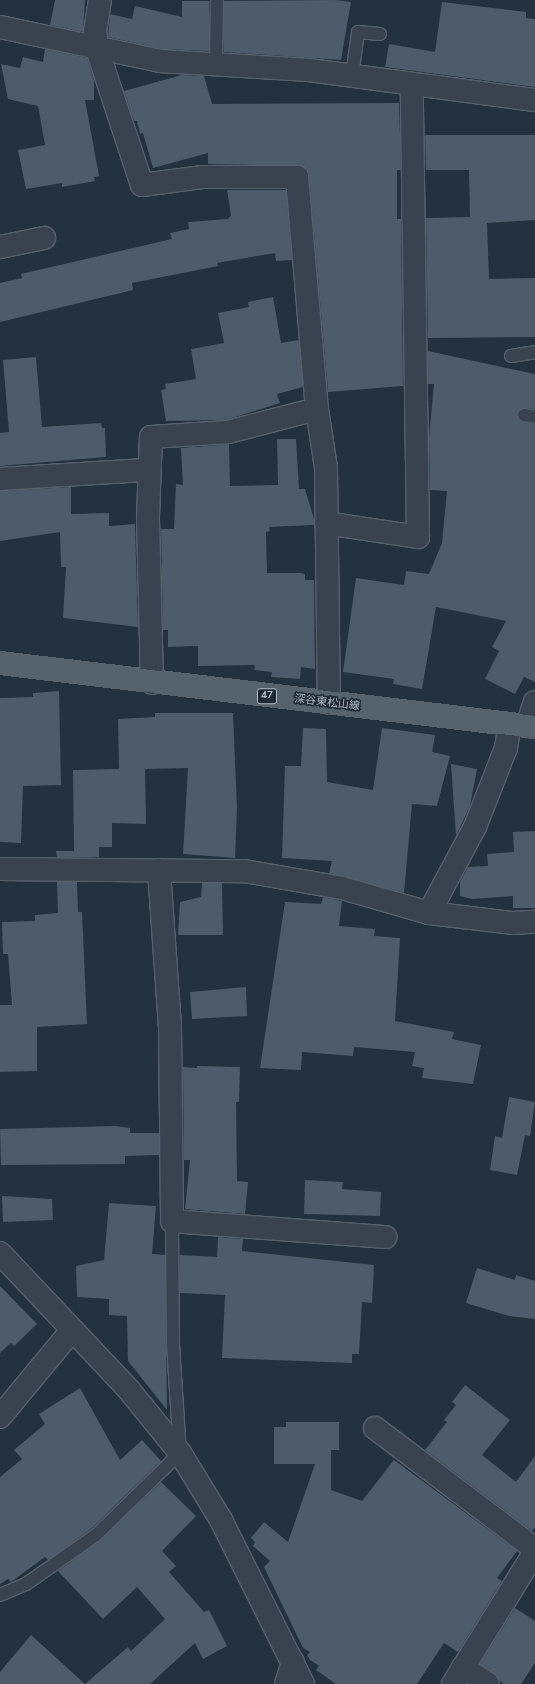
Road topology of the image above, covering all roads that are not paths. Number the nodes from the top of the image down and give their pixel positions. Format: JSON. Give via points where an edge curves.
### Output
{"nodes":[{"id":1,"x":100,"y":0,"type":"edge"},
{"id":2,"x":217,"y":0,"type":"edge"},
{"id":3,"x":0,"y":27,"type":"edge"},
{"id":4,"x":380,"y":34,"type":"dead end"},
{"id":5,"x":97,"y":48,"type":"junction"},
{"id":6,"x":216,"y":63,"type":"junction"},
{"id":7,"x":352,"y":76,"type":"junction"},
{"id":8,"x":412,"y":84,"type":"junction"},
{"id":9,"x":535,"y":100,"type":"edge"},
{"id":10,"x":44,"y":238,"type":"dead end"},
{"id":11,"x":0,"y":248,"type":"edge"},
{"id":12,"x":535,"y":352,"type":"edge"},
{"id":13,"x":511,"y":356,"type":"dead end"},
{"id":14,"x":317,"y":409,"type":"junction"},
{"id":15,"x":148,"y":470,"type":"junction"},
{"id":16,"x":0,"y":479,"type":"edge"},
{"id":17,"x":326,"y":523,"type":"junction"},
{"id":18,"x":0,"y":663,"type":"edge"},
{"id":19,"x":152,"y":683,"type":"junction"},
{"id":20,"x":535,"y":702,"type":"edge"},
{"id":21,"x":328,"y":703,"type":"junction"},
{"id":22,"x":524,"y":726,"type":"edge"},
{"id":23,"x":0,"y":869,"type":"edge"},
{"id":24,"x":158,"y":870,"type":"junction"},
{"id":25,"x":429,"y":914,"type":"junction"},
{"id":26,"x":535,"y":922,"type":"edge"},
{"id":27,"x":172,"y":1220,"type":"junction"},
{"id":28,"x":385,"y":1237,"type":"dead end"},
{"id":29,"x":0,"y":1253,"type":"edge"},
{"id":30,"x":72,"y":1330,"type":"junction"},
{"id":31,"x":0,"y":1417,"type":"edge"},
{"id":32,"x":375,"y":1428,"type":"dead end"},
{"id":33,"x":180,"y":1453,"type":"junction"},
{"id":34,"x":535,"y":1550,"type":"edge"},
{"id":35,"x":0,"y":1595,"type":"edge"},
{"id":36,"x":293,"y":1662,"type":"junction"},
{"id":37,"x":458,"y":1676,"type":"edge"},
{"id":38,"x":286,"y":1684,"type":"edge"},
{"id":39,"x":303,"y":1684,"type":"edge"},
{"id":40,"x":488,"y":1684,"type":"edge"}],
"edges":[{"from":1,"to":5,"type":"street","via":[[95,30]]},
{"from":2,"to":6,"type":"lane"},
{"from":3,"to":5,"type":"street"},
{"from":4,"to":7,"type":"lane","via":[[358,32]]},
{"from":5,"to":6,"type":"street","via":[[160,61]]},
{"from":5,"to":14,"type":"street","via":[[142,186],[203,177],[298,177]]},
{"from":6,"to":7,"type":"street"},
{"from":7,"to":8,"type":"street"},
{"from":8,"to":9,"type":"street"},
{"from":8,"to":17,"type":"street","via":[[418,537]]},
{"from":10,"to":11,"type":"street"},
{"from":12,"to":13,"type":"lane"},
{"from":14,"to":15,"type":"street","via":[[228,432],[151,437]]},
{"from":14,"to":17,"type":"street","via":[[326,468]]},
{"from":15,"to":16,"type":"street"},
{"from":15,"to":19,"type":"street"},
{"from":17,"to":21,"type":"street"},
{"from":18,"to":19,"type":"main road","name":"深谷東松山線","number":"47"},
{"from":19,"to":21,"type":"main road","name":"深谷東松山線","number":"47"},
{"from":20,"to":22,"type":"street"},
{"from":21,"to":22,"type":"main road","name":"深谷東松山線","number":"47"},
{"from":22,"to":25,"type":"street","via":[[506,748],[475,827]]},
{"from":23,"to":24,"type":"street"},
{"from":24,"to":25,"type":"street","via":[[244,871],[342,888]]},
{"from":24,"to":27,"type":"street","via":[[170,1026]]},
{"from":25,"to":26,"type":"street","via":[[513,923]]},
{"from":27,"to":28,"type":"street"},
{"from":27,"to":33,"type":"lane","via":[[173,1344]]},
{"from":29,"to":30,"type":"street"},
{"from":30,"to":31,"type":"street"},
{"from":30,"to":33,"type":"street","via":[[129,1390]]},
{"from":32,"to":34,"type":"street"},
{"from":33,"to":35,"type":"lane","via":[[96,1535],[26,1584]]},
{"from":33,"to":36,"type":"street","via":[[221,1520]]},
{"from":34,"to":37,"type":"street"},
{"from":36,"to":38,"type":"street"},
{"from":36,"to":39,"type":"street"},
{"from":37,"to":40,"type":"street"}]}
